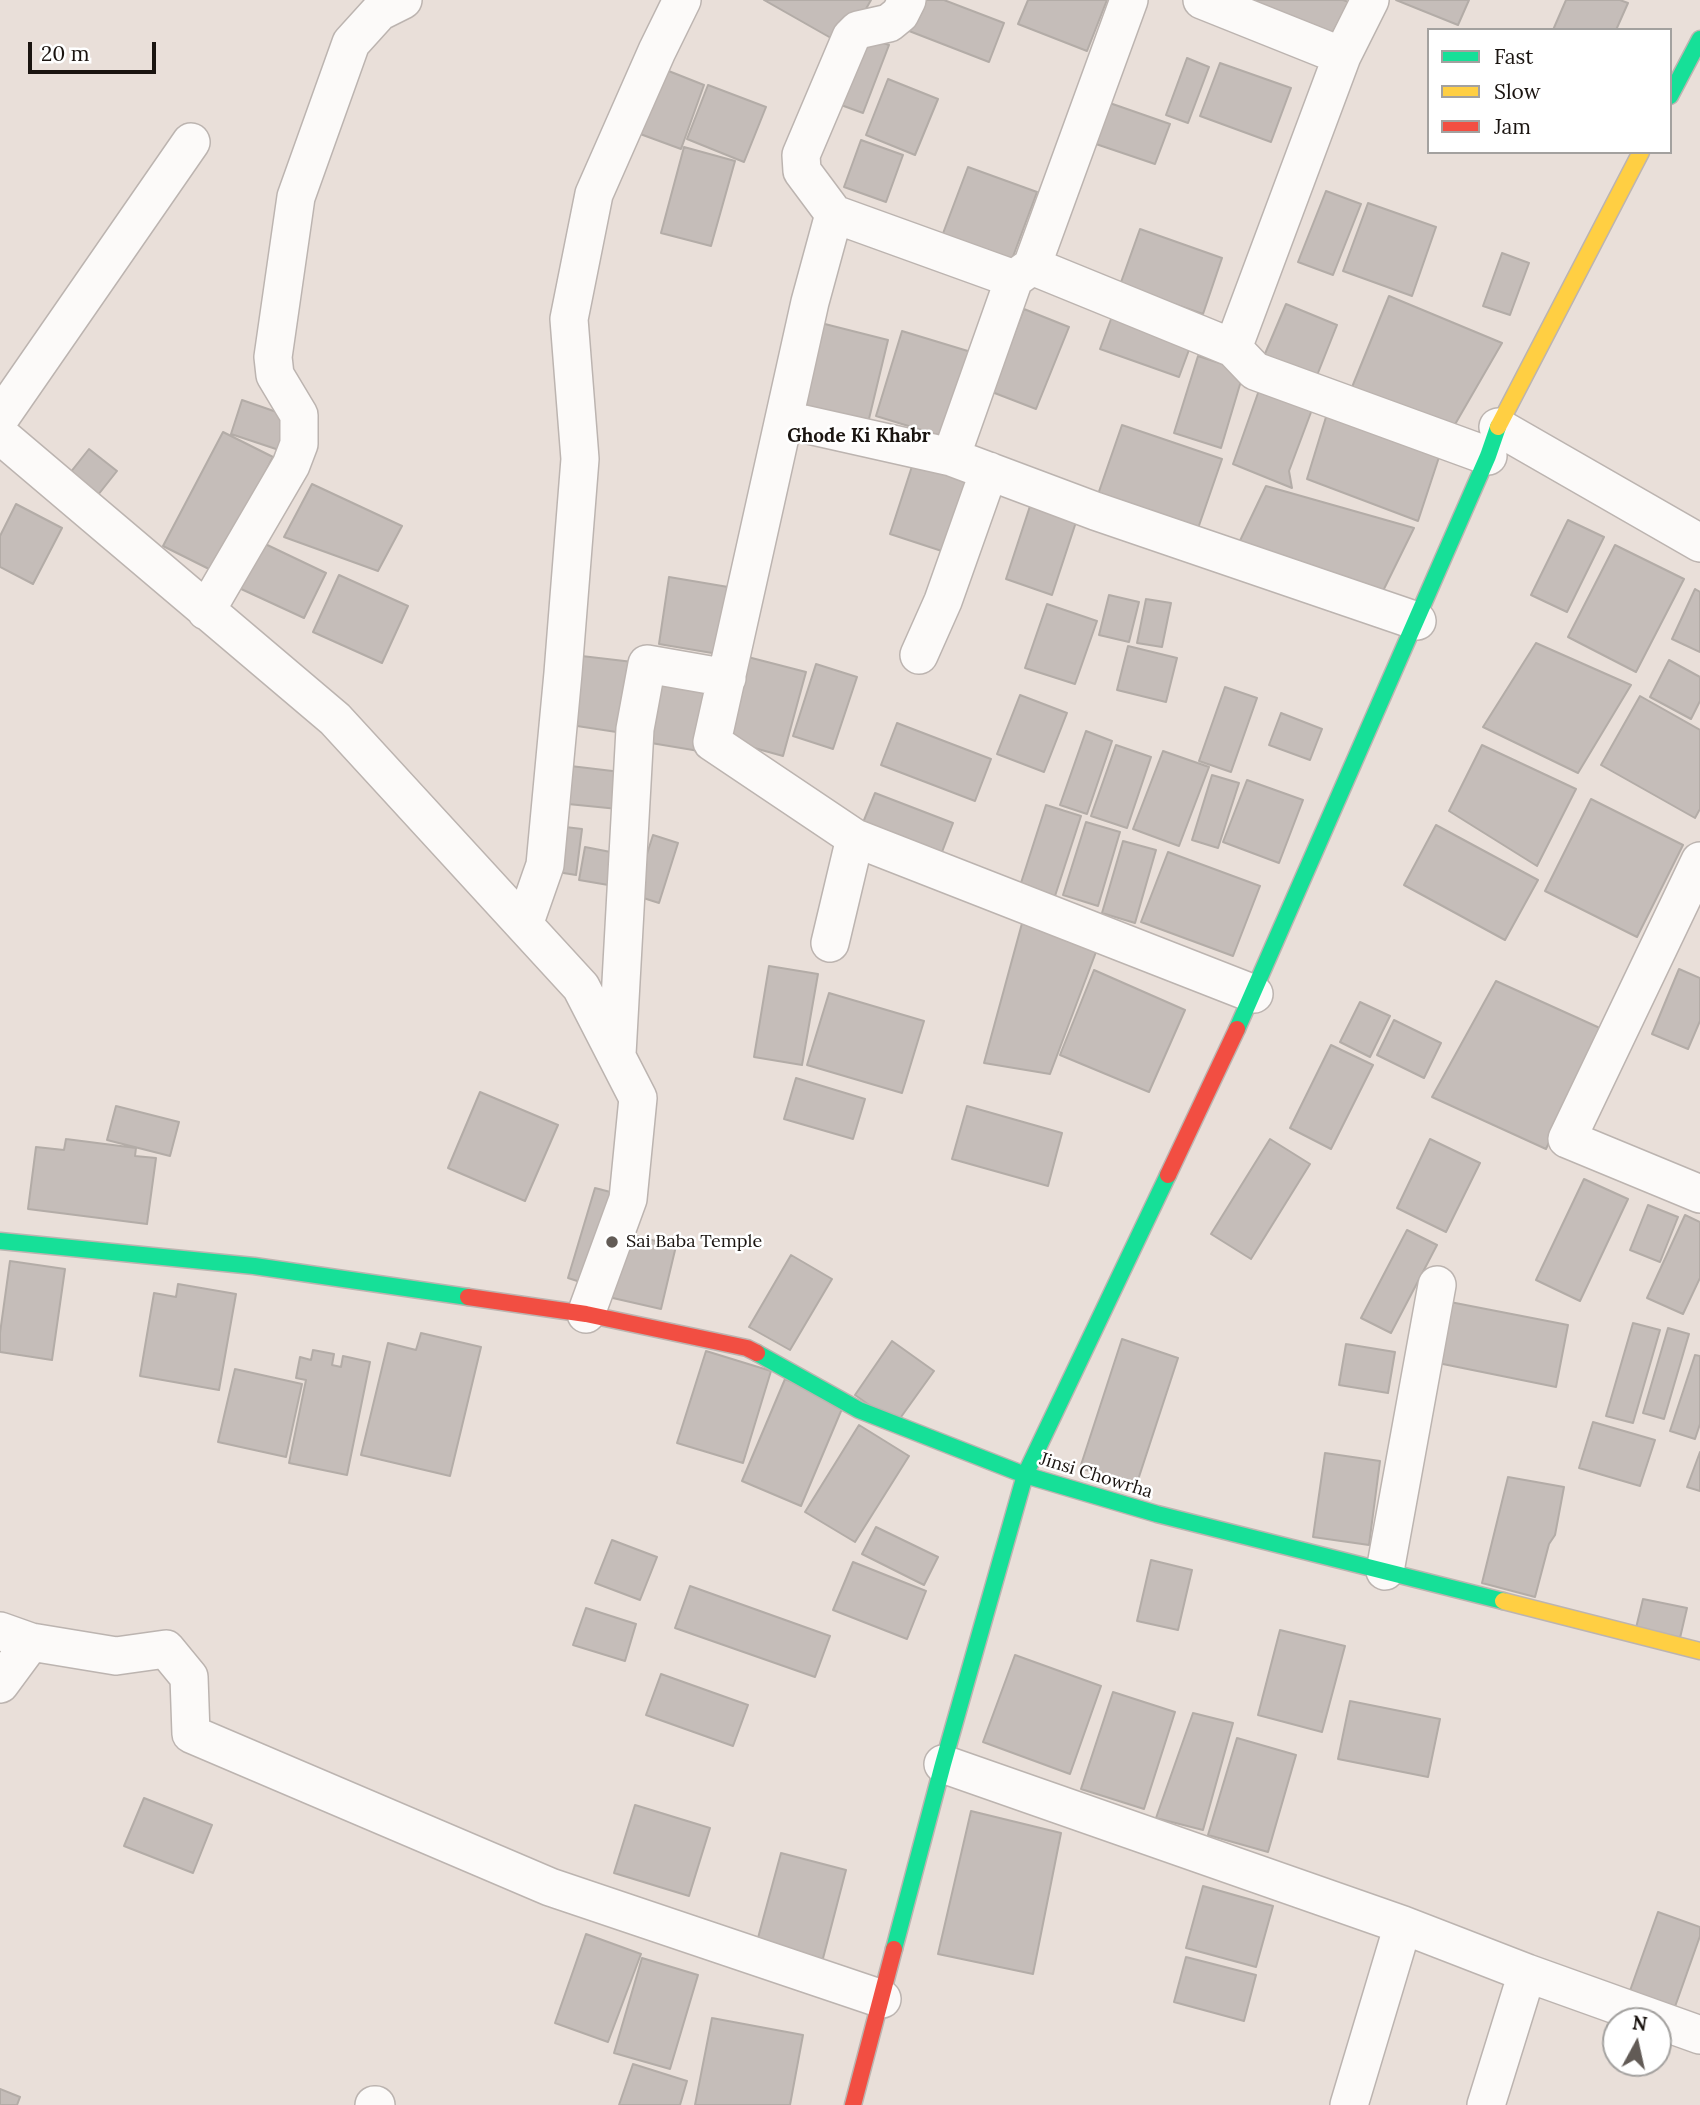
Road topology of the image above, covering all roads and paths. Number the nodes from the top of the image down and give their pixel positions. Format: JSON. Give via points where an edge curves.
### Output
{"nodes":[{"id":1,"x":403,"y":0,"type":"edge"},
{"id":2,"x":682,"y":0,"type":"edge"},
{"id":3,"x":907,"y":0,"type":"edge"},
{"id":4,"x":1129,"y":0,"type":"edge"},
{"id":5,"x":1202,"y":0,"type":"edge"},
{"id":6,"x":1370,"y":0,"type":"edge"},
{"id":7,"x":1700,"y":39,"type":"edge"},
{"id":8,"x":1342,"y":56,"type":"junction"},
{"id":9,"x":1672,"y":92,"type":"edge"},
{"id":10,"x":191,"y":142,"type":"dead end"},
{"id":11,"x":1640,"y":154,"type":"edge"},
{"id":12,"x":834,"y":214,"type":"junction"},
{"id":13,"x":1023,"y":272,"type":"junction"},
{"id":14,"x":1233,"y":348,"type":"junction"},
{"id":15,"x":0,"y":418,"type":"edge"},
{"id":16,"x":786,"y":420,"type":"junction"},
{"id":17,"x":0,"y":435,"type":"edge"},
{"id":18,"x":1493,"y":441,"type":"junction"},
{"id":19,"x":951,"y":457,"type":"junction"},
{"id":20,"x":989,"y":471,"type":"junction"},
{"id":21,"x":1700,"y":543,"type":"edge"},
{"id":22,"x":206,"y":611,"type":"junction"},
{"id":23,"x":1417,"y":621,"type":"junction"},
{"id":24,"x":919,"y":655,"type":"dead end"},
{"id":25,"x":727,"y":678,"type":"junction"},
{"id":26,"x":855,"y":838,"type":"junction"},
{"id":27,"x":1700,"y":861,"type":"edge"},
{"id":28,"x":524,"y":925,"type":"junction"},
{"id":29,"x":830,"y":943,"type":"dead end"},
{"id":30,"x":1254,"y":994,"type":"junction"},
{"id":31,"x":617,"y":1055,"type":"junction"},
{"id":32,"x":1700,"y":1194,"type":"edge"},
{"id":33,"x":0,"y":1241,"type":"edge"},
{"id":34,"x":1437,"y":1286,"type":"dead end"},
{"id":35,"x":586,"y":1314,"type":"junction"},
{"id":36,"x":1025,"y":1475,"type":"junction"},
{"id":37,"x":1385,"y":1572,"type":"junction"},
{"id":38,"x":16,"y":1636,"type":"edge"},
{"id":39,"x":1700,"y":1651,"type":"edge"},
{"id":40,"x":0,"y":1684,"type":"edge"},
{"id":41,"x":943,"y":1764,"type":"junction"},
{"id":42,"x":1403,"y":1925,"type":"junction"},
{"id":43,"x":1527,"y":1973,"type":"junction"},
{"id":44,"x":882,"y":1999,"type":"junction"},
{"id":45,"x":1700,"y":2035,"type":"edge"},
{"id":46,"x":853,"y":2105,"type":"edge"},
{"id":47,"x":1349,"y":2105,"type":"edge"},
{"id":48,"x":1486,"y":2105,"type":"edge"}],
"edges":[{"from":1,"to":22,"type":"street","via":[[379,12],[351,43],[296,197],[273,357],[275,375],[299,415],[299,444]]},
{"from":2,"to":28,"type":"street","via":[[594,194],[569,319],[579,472],[545,865]]},
{"from":3,"to":12,"type":"street","via":[[890,23],[858,30],[851,37],[806,139],[802,171]]},
{"from":4,"to":13,"type":"street"},
{"from":5,"to":8,"type":"street"},
{"from":6,"to":8,"type":"street"},
{"from":7,"to":9,"type":"street"},
{"from":8,"to":14,"type":"street"},
{"from":10,"to":15,"type":"street"},
{"from":11,"to":18,"type":"street"},
{"from":12,"to":13,"type":"street"},
{"from":12,"to":16,"type":"street"},
{"from":13,"to":14,"type":"street"},
{"from":13,"to":19,"type":"street"},
{"from":14,"to":18,"type":"street","via":[[1255,371]]},
{"from":16,"to":19,"type":"street"},
{"from":16,"to":25,"type":"street"},
{"from":17,"to":22,"type":"street"},
{"from":18,"to":21,"type":"street"},
{"from":18,"to":23,"type":"street"},
{"from":19,"to":20,"type":"street"},
{"from":20,"to":23,"type":"street"},
{"from":20,"to":24,"type":"street"},
{"from":22,"to":28,"type":"street","via":[[335,719]]},
{"from":23,"to":30,"type":"street"},
{"from":25,"to":26,"type":"street","via":[[712,742]]},
{"from":25,"to":31,"type":"street","via":[[647,664],[635,729]]},
{"from":26,"to":29,"type":"street"},
{"from":26,"to":30,"type":"street"},
{"from":27,"to":32,"type":"street","via":[[1567,1139]]},
{"from":28,"to":31,"type":"street","via":[[581,987]]},
{"from":30,"to":36,"type":"street"},
{"from":31,"to":35,"type":"street","via":[[638,1098],[628,1199]]},
{"from":33,"to":35,"type":"street","name":"Jinsi Chowrha","via":[[254,1266]]},
{"from":34,"to":37,"type":"street"},
{"from":35,"to":36,"type":"street","name":"Jinsi Chowrha","via":[[747,1348],[859,1410]]},
{"from":36,"to":37,"type":"street","name":"Jinsi Chowrha"},
{"from":36,"to":41,"type":"street"},
{"from":37,"to":39,"type":"street","name":"Jinsi Chowrha"},
{"from":38,"to":40,"type":"street"},
{"from":38,"to":44,"type":"street","via":[[116,1656],[166,1649],[189,1677],[191,1734],[550,1888]]},
{"from":41,"to":42,"type":"street"},
{"from":41,"to":44,"type":"street"},
{"from":42,"to":43,"type":"street"},
{"from":42,"to":47,"type":"street"},
{"from":43,"to":45,"type":"street"},
{"from":43,"to":48,"type":"street"},
{"from":44,"to":46,"type":"street"}]}
